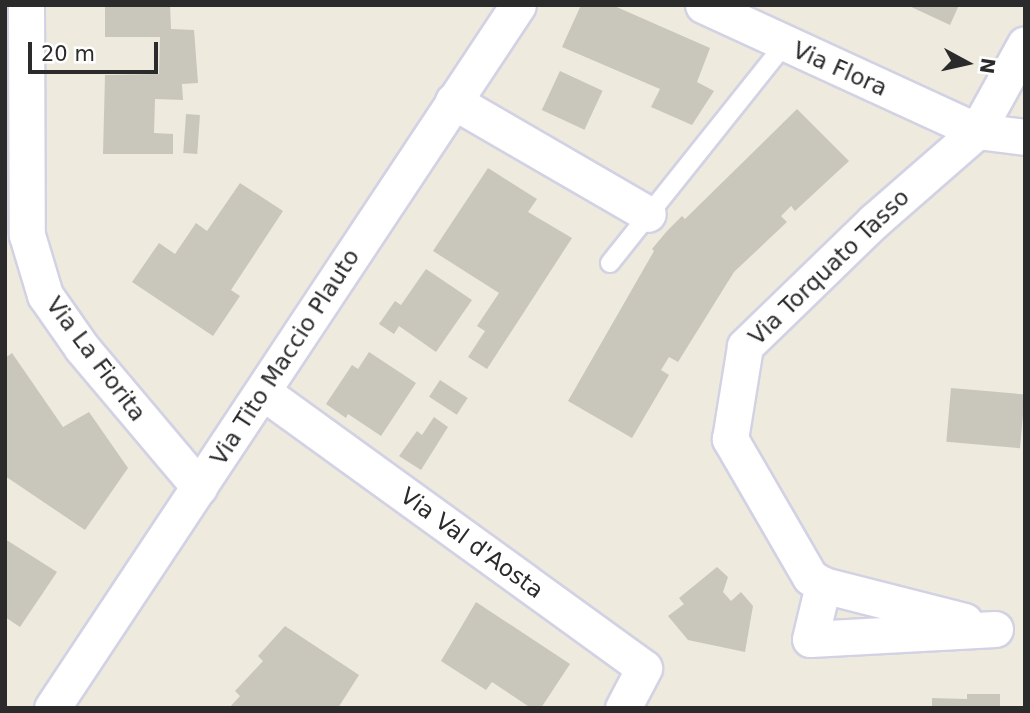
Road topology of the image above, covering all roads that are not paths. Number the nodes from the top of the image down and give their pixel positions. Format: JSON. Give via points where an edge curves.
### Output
{"nodes":[{"id":1,"x":26,"y":5,"type":"edge"},
{"id":2,"x":517,"y":5,"type":"edge"},
{"id":3,"x":703,"y":5,"type":"edge"},
{"id":4,"x":785,"y":44,"type":"junction"},
{"id":5,"x":1025,"y":44,"type":"edge"},
{"id":6,"x":453,"y":101,"type":"junction"},
{"id":7,"x":977,"y":131,"type":"junction"},
{"id":8,"x":1025,"y":137,"type":"edge"},
{"id":9,"x":648,"y":214,"type":"junction"},
{"id":10,"x":610,"y":263,"type":"dead end"},
{"id":11,"x":263,"y":392,"type":"junction"},
{"id":12,"x":199,"y":487,"type":"junction"},
{"id":13,"x":823,"y":585,"type":"dead end"},
{"id":14,"x":52,"y":708,"type":"edge"},
{"id":15,"x":623,"y":708,"type":"edge"}],
"edges":[{"from":1,"to":12,"type":"street","name":"Via La Fiorita","via":[[27,236],[45,295],[82,348]]},
{"from":2,"to":6,"type":"street","name":"Via Tito Maccio Plauto"},
{"from":3,"to":4,"type":"street","name":"Via Flora"},
{"from":4,"to":7,"type":"street","name":"Via Flora"},
{"from":4,"to":9,"type":"lane"},
{"from":5,"to":7,"type":"street","name":"Via Torquato Tasso"},
{"from":6,"to":9,"type":"street"},
{"from":6,"to":11,"type":"street","name":"Via Tito Maccio Plauto"},
{"from":7,"to":8,"type":"street","name":"Via Flora"},
{"from":7,"to":13,"type":"street","name":"Via Torquato Tasso","via":[[874,221],[745,346],[730,439],[810,578]]},
{"from":9,"to":10,"type":"lane"},
{"from":11,"to":12,"type":"street","name":"Via Tito Maccio Plauto"},
{"from":11,"to":15,"type":"street","name":"Via Val d'Aosta","via":[[644,668]]},
{"from":12,"to":14,"type":"street","name":"Via Tito Maccio Plauto"}]}
